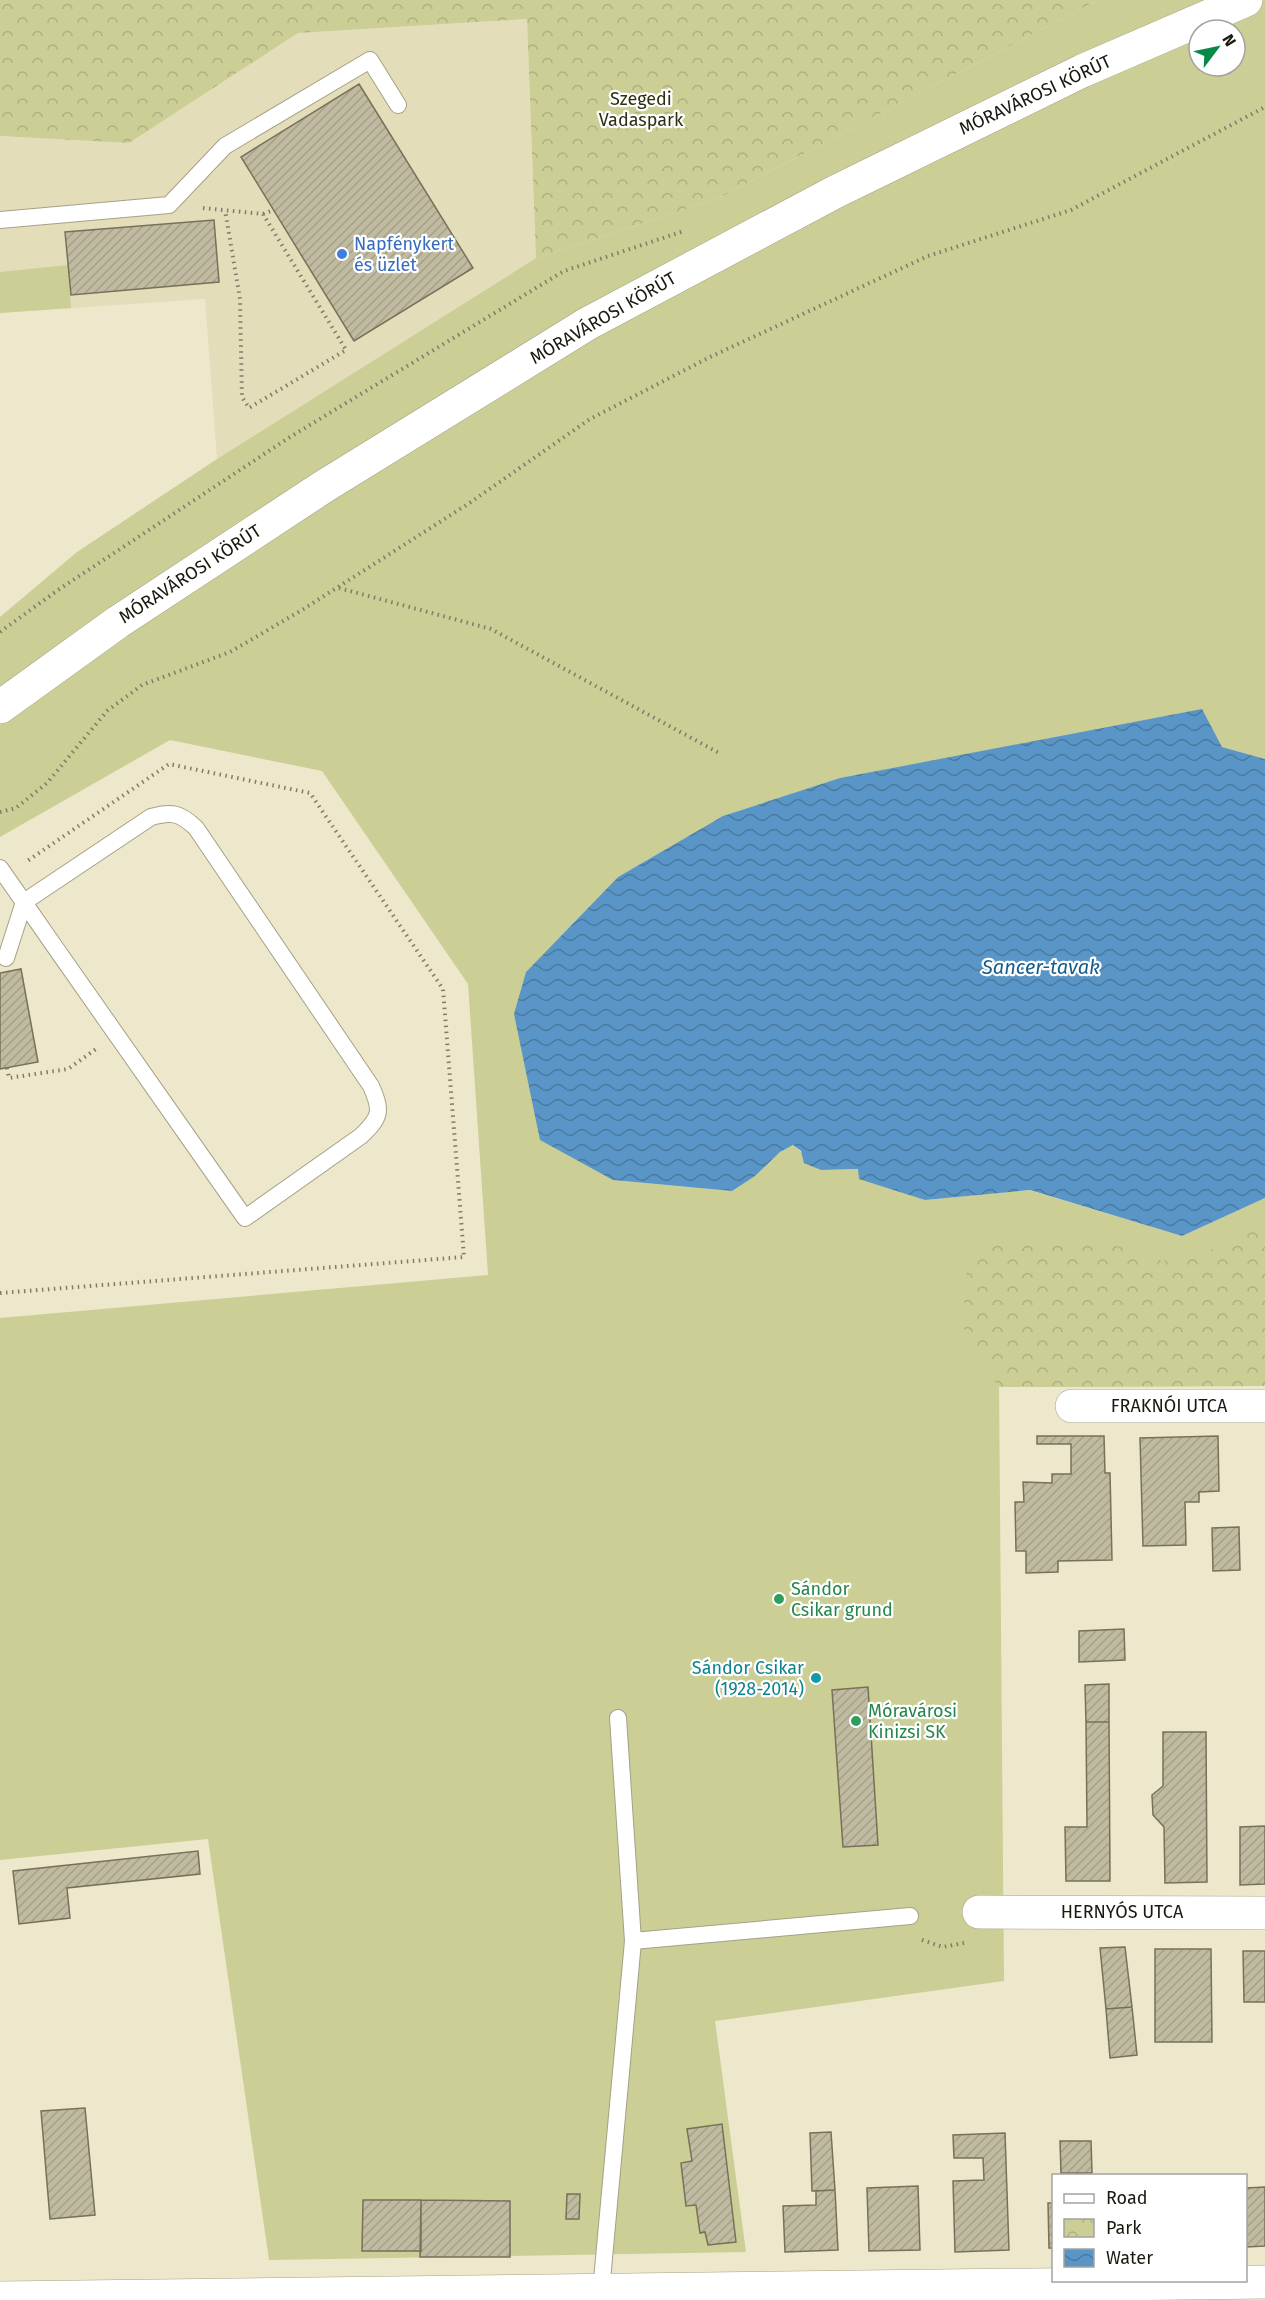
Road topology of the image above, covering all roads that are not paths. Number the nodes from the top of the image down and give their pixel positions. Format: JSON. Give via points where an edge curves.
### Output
{"nodes":[{"id":1,"x":1246,"y":0,"type":"edge"},
{"id":2,"x":398,"y":105,"type":"dead end"},
{"id":3,"x":0,"y":220,"type":"edge"},
{"id":4,"x":0,"y":707,"type":"edge"},
{"id":5,"x":3,"y":872,"type":"edge"},
{"id":6,"x":24,"y":902,"type":"junction"},
{"id":7,"x":6,"y":958,"type":"dead end"},
{"id":8,"x":1072,"y":1406,"type":"dead end"},
{"id":9,"x":1265,"y":1406,"type":"edge"},
{"id":10,"x":618,"y":1718,"type":"dead end"},
{"id":11,"x":979,"y":1912,"type":"dead end"},
{"id":12,"x":1265,"y":1913,"type":"edge"},
{"id":13,"x":910,"y":1916,"type":"dead end"},
{"id":14,"x":633,"y":1941,"type":"junction"},
{"id":15,"x":1265,"y":2282,"type":"edge"},
{"id":16,"x":602,"y":2295,"type":"edge"},
{"id":17,"x":0,"y":2298,"type":"edge"}],
"edges":[{"from":1,"to":4,"type":"street","name":"MÓRAVÁROSI KÖRÚT","via":[[1082,71],[845,186],[587,324],[294,507],[118,622]]},
{"from":2,"to":3,"type":"lane","via":[[370,60],[225,146],[169,205]]},
{"from":5,"to":6,"type":"lane"},
{"from":6,"to":6,"type":"lane","via":[[245,1218],[374,1123],[379,1106],[371,1086],[196,828],[182,815],[164,813],[151,817]]},
{"from":6,"to":7,"type":"lane"},
{"from":8,"to":9,"type":"street","name":"FRAKNÓI UTCA"},
{"from":10,"to":14,"type":"lane"},
{"from":11,"to":12,"type":"street","name":"HERNYÓS UTCA"},
{"from":13,"to":14,"type":"lane"},
{"from":14,"to":16,"type":"lane"},
{"from":15,"to":16,"type":"street"},
{"from":16,"to":17,"type":"street"}]}
